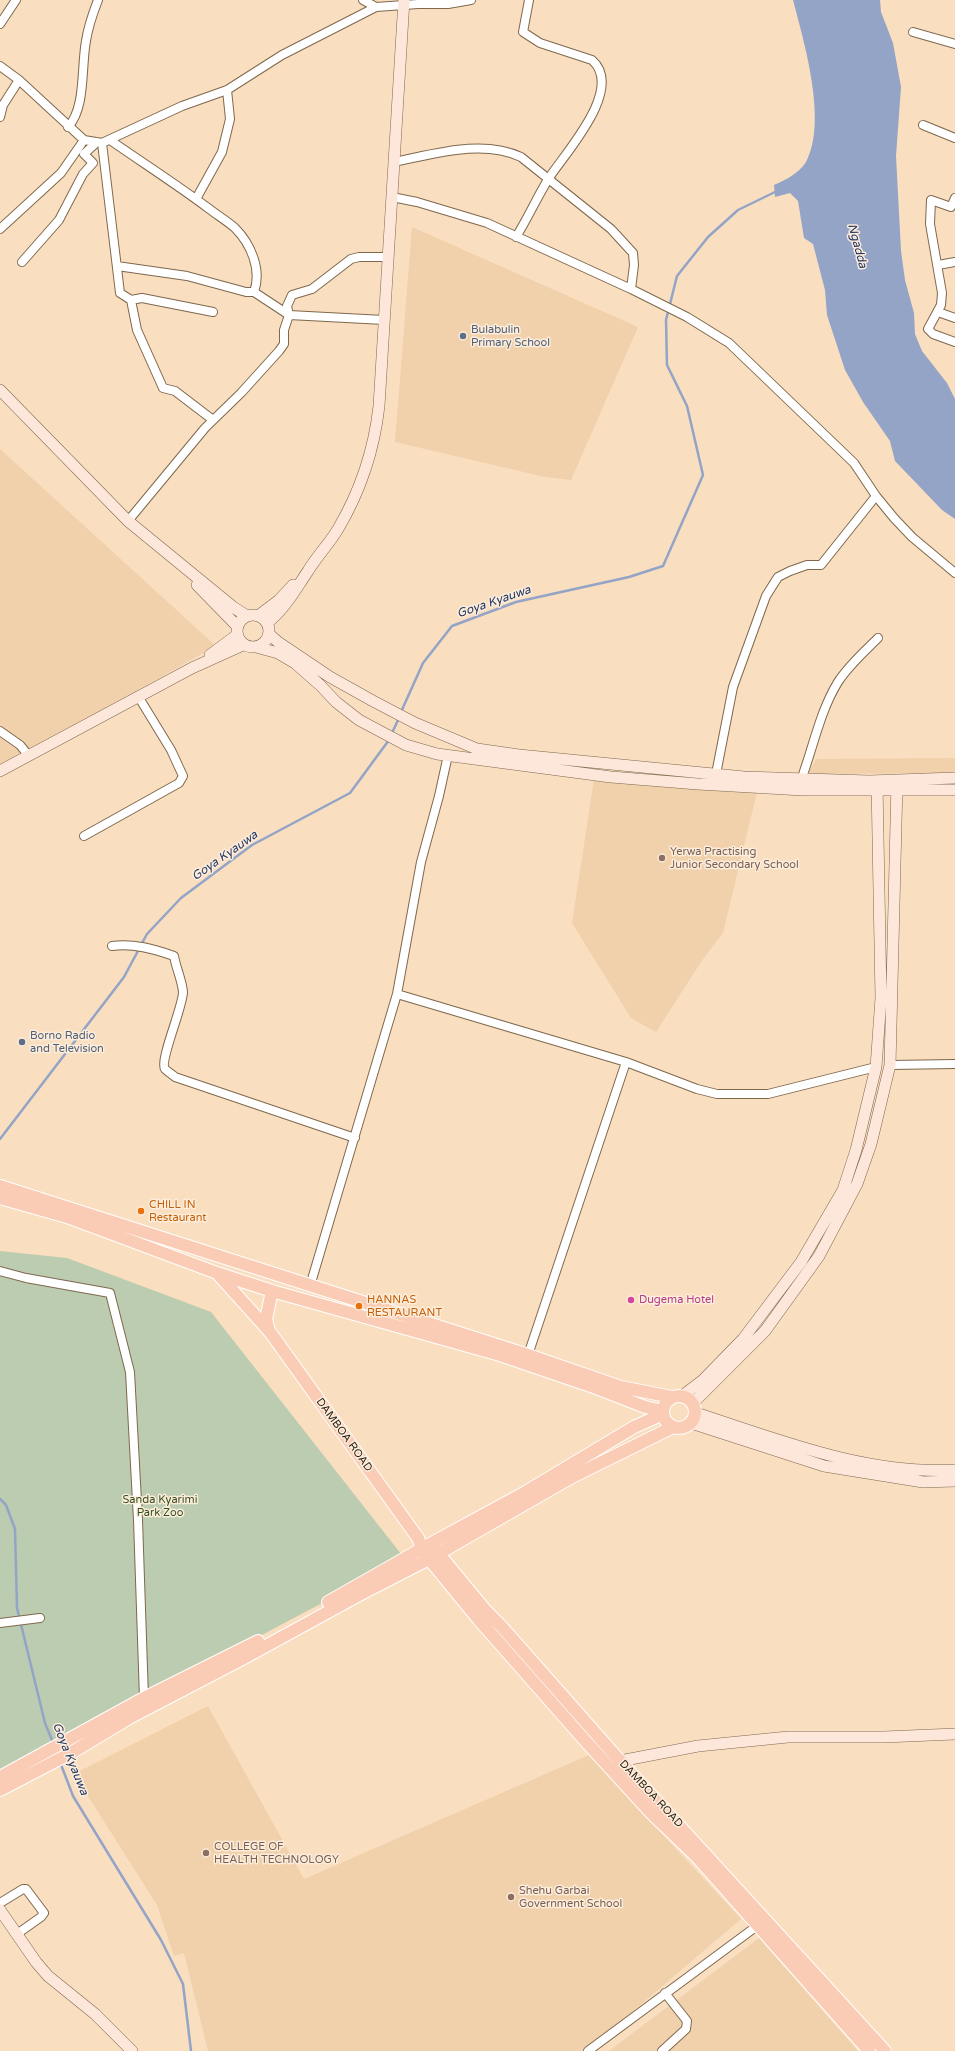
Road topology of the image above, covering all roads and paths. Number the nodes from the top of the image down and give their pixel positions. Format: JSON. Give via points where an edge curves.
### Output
{"nodes":[{"id":1,"x":16,"y":0,"type":"edge"},
{"id":2,"x":98,"y":0,"type":"edge"},
{"id":3,"x":363,"y":0,"type":"edge"},
{"id":4,"x":470,"y":0,"type":"edge"},
{"id":5,"x":529,"y":0,"type":"edge"},
{"id":6,"x":404,"y":3,"type":"edge"},
{"id":7,"x":376,"y":7,"type":"junction"},
{"id":8,"x":0,"y":24,"type":"edge"},
{"id":9,"x":913,"y":32,"type":"dead end"},
{"id":10,"x":955,"y":44,"type":"edge"},
{"id":11,"x":0,"y":66,"type":"edge"},
{"id":12,"x":18,"y":80,"type":"junction"},
{"id":13,"x":227,"y":90,"type":"junction"},
{"id":14,"x":0,"y":117,"type":"edge"},
{"id":15,"x":923,"y":125,"type":"dead end"},
{"id":16,"x":68,"y":127,"type":"junction"},
{"id":17,"x":955,"y":138,"type":"edge"},
{"id":18,"x":84,"y":140,"type":"junction"},
{"id":19,"x":103,"y":142,"type":"junction"},
{"id":20,"x":394,"y":162,"type":"junction"},
{"id":21,"x":548,"y":179,"type":"junction"},
{"id":22,"x":392,"y":197,"type":"junction"},
{"id":23,"x":955,"y":198,"type":"edge"},
{"id":24,"x":196,"y":199,"type":"junction"},
{"id":25,"x":0,"y":229,"type":"edge"},
{"id":26,"x":516,"y":237,"type":"junction"},
{"id":27,"x":388,"y":257,"type":"junction"},
{"id":28,"x":22,"y":262,"type":"dead end"},
{"id":29,"x":955,"y":262,"type":"edge"},
{"id":30,"x":938,"y":265,"type":"junction"},
{"id":31,"x":117,"y":266,"type":"junction"},
{"id":32,"x":631,"y":289,"type":"junction"},
{"id":33,"x":254,"y":292,"type":"junction"},
{"id":34,"x":131,"y":300,"type":"junction"},
{"id":35,"x":213,"y":312,"type":"dead end"},
{"id":36,"x":938,"y":312,"type":"junction"},
{"id":37,"x":289,"y":315,"type":"junction"},
{"id":38,"x":955,"y":318,"type":"edge"},
{"id":39,"x":384,"y":320,"type":"junction"},
{"id":40,"x":955,"y":342,"type":"edge"},
{"id":41,"x":0,"y":390,"type":"edge"},
{"id":42,"x":213,"y":420,"type":"junction"},
{"id":43,"x":876,"y":496,"type":"junction"},
{"id":44,"x":128,"y":520,"type":"junction"},
{"id":45,"x":183,"y":567,"type":"junction"},
{"id":46,"x":955,"y":573,"type":"edge"},
{"id":47,"x":260,"y":622,"type":"junction"},
{"id":48,"x":239,"y":636,"type":"junction"},
{"id":49,"x":878,"y":638,"type":"dead end"},
{"id":50,"x":256,"y":647,"type":"junction"},
{"id":51,"x":138,"y":696,"type":"junction"},
{"id":52,"x":0,"y":731,"type":"edge"},
{"id":53,"x":448,"y":755,"type":"junction"},
{"id":54,"x":29,"y":756,"type":"junction"},
{"id":55,"x":0,"y":771,"type":"edge"},
{"id":56,"x":716,"y":774,"type":"junction"},
{"id":57,"x":955,"y":778,"type":"edge"},
{"id":58,"x":801,"y":780,"type":"junction"},
{"id":59,"x":897,"y":784,"type":"junction"},
{"id":60,"x":877,"y":785,"type":"junction"},
{"id":61,"x":955,"y":790,"type":"edge"},
{"id":62,"x":84,"y":836,"type":"dead end"},
{"id":63,"x":112,"y":946,"type":"dead end"},
{"id":64,"x":397,"y":994,"type":"junction"},
{"id":65,"x":626,"y":1062,"type":"junction"},
{"id":66,"x":955,"y":1064,"type":"edge"},
{"id":67,"x":890,"y":1065,"type":"junction"},
{"id":68,"x":876,"y":1067,"type":"junction"},
{"id":69,"x":355,"y":1138,"type":"junction"},
{"id":70,"x":0,"y":1186,"type":"edge"},
{"id":71,"x":8,"y":1197,"type":"edge"},
{"id":72,"x":0,"y":1272,"type":"edge"},
{"id":73,"x":218,"y":1273,"type":"junction"},
{"id":74,"x":310,"y":1286,"type":"junction"},
{"id":75,"x":272,"y":1291,"type":"junction"},
{"id":76,"x":270,"y":1332,"type":"junction"},
{"id":77,"x":528,"y":1355,"type":"junction"},
{"id":78,"x":677,"y":1396,"type":"junction"},
{"id":79,"x":632,"y":1403,"type":"junction"},
{"id":80,"x":663,"y":1413,"type":"junction"},
{"id":81,"x":693,"y":1413,"type":"junction"},
{"id":82,"x":634,"y":1427,"type":"junction"},
{"id":83,"x":673,"y":1427,"type":"junction"},
{"id":84,"x":955,"y":1470,"type":"edge"},
{"id":85,"x":955,"y":1481,"type":"edge"},
{"id":86,"x":423,"y":1544,"type":"junction"},
{"id":87,"x":434,"y":1556,"type":"junction"},
{"id":88,"x":37,"y":1618,"type":"dead end"},
{"id":89,"x":0,"y":1623,"type":"edge"},
{"id":90,"x":144,"y":1698,"type":"junction"},
{"id":91,"x":955,"y":1734,"type":"edge"},
{"id":92,"x":616,"y":1765,"type":"junction"},
{"id":93,"x":20,"y":1773,"type":"junction"},
{"id":94,"x":0,"y":1777,"type":"edge"},
{"id":95,"x":0,"y":1790,"type":"edge"},
{"id":96,"x":0,"y":1903,"type":"edge"},
{"id":97,"x":0,"y":1910,"type":"edge"},
{"id":98,"x":761,"y":1923,"type":"junction"},
{"id":99,"x":17,"y":1934,"type":"junction"},
{"id":100,"x":665,"y":1993,"type":"junction"},
{"id":101,"x":132,"y":2051,"type":"edge"},
{"id":102,"x":588,"y":2051,"type":"edge"},
{"id":103,"x":662,"y":2051,"type":"edge"},
{"id":104,"x":869,"y":2051,"type":"edge"},
{"id":105,"x":885,"y":2051,"type":"edge"}],
"edges":[{"from":1,"to":8,"type":"street"},
{"from":2,"to":16,"type":"street","via":[[86,41],[80,97],[74,120]]},
{"from":3,"to":7,"type":"street"},
{"from":4,"to":6,"type":"street","via":[[448,4]]},
{"from":5,"to":21,"type":"street","via":[[523,32],[540,43],[592,60],[597,65],[600,77],[600,95],[587,126]]},
{"from":6,"to":7,"type":"street"},
{"from":6,"to":20,"type":"main road"},
{"from":7,"to":13,"type":"street","via":[[282,55]]},
{"from":9,"to":10,"type":"street"},
{"from":11,"to":12,"type":"street"},
{"from":12,"to":14,"type":"street","via":[[2,105]]},
{"from":12,"to":16,"type":"street"},
{"from":13,"to":19,"type":"street","via":[[182,106]]},
{"from":13,"to":24,"type":"street","via":[[230,119],[222,152]]},
{"from":15,"to":17,"type":"street"},
{"from":16,"to":18,"type":"street"},
{"from":18,"to":19,"type":"street"},
{"from":18,"to":25,"type":"street","via":[[61,173]]},
{"from":19,"to":24,"type":"street"},
{"from":19,"to":28,"type":"street","via":[[84,154],[93,163],[83,174],[59,220]]},
{"from":19,"to":31,"type":"street"},
{"from":20,"to":21,"type":"street","via":[[459,149],[508,151],[521,157]]},
{"from":20,"to":22,"type":"main road"},
{"from":21,"to":26,"type":"street"},
{"from":21,"to":32,"type":"street","via":[[611,229],[633,253]]},
{"from":22,"to":26,"type":"street","via":[[418,202],[487,223]]},
{"from":22,"to":27,"type":"main road"},
{"from":23,"to":30,"type":"street","via":[[951,207],[931,200],[930,224]]},
{"from":24,"to":33,"type":"street","via":[[235,229],[244,240],[257,269]]},
{"from":26,"to":32,"type":"street"},
{"from":27,"to":37,"type":"street","via":[[351,259],[312,289],[292,295],[287,306]]},
{"from":27,"to":39,"type":"main road"},
{"from":29,"to":30,"type":"street"},
{"from":30,"to":36,"type":"street","via":[[942,305]]},
{"from":31,"to":33,"type":"street","via":[[187,276]]},
{"from":31,"to":34,"type":"street","via":[[120,292]]},
{"from":32,"to":43,"type":"street","via":[[687,317],[729,343],[854,463]]},
{"from":33,"to":37,"type":"street"},
{"from":34,"to":35,"type":"street","via":[[142,298]]},
{"from":34,"to":42,"type":"street","via":[[137,330],[163,388],[175,391]]},
{"from":36,"to":38,"type":"street"},
{"from":36,"to":40,"type":"street","via":[[928,329],[933,334]]},
{"from":37,"to":39,"type":"street"},
{"from":37,"to":42,"type":"street","via":[[284,330],[284,344],[241,393]]},
{"from":39,"to":47,"type":"main road","via":[[376,434],[360,487],[337,529],[292,597],[278,614]]},
{"from":41,"to":44,"type":"main road"},
{"from":42,"to":44,"type":"street"},
{"from":43,"to":46,"type":"street","via":[[912,537]]},
{"from":43,"to":56,"type":"street","via":[[821,565],[807,565],[784,574],[778,578],[766,596],[733,687]]},
{"from":44,"to":45,"type":"main road"},
{"from":45,"to":47,"type":"main road","via":[[233,607]]},
{"from":45,"to":48,"type":"main road"},
{"from":47,"to":48,"type":"main road","via":[[241,620]]},
{"from":47,"to":50,"type":"main road","via":[[264,642]]},
{"from":47,"to":56,"type":"main road","via":[[278,642],[330,677],[415,723],[477,749]]},
{"from":48,"to":50,"type":"main road","via":[[250,647]]},
{"from":48,"to":51,"type":"main road","via":[[192,668]]},
{"from":49,"to":58,"type":"street","via":[[833,691]]},
{"from":50,"to":53,"type":"main road","via":[[295,663],[358,720],[406,745]]},
{"from":51,"to":54,"type":"main road"},
{"from":51,"to":62,"type":"street","via":[[171,750],[182,779]]},
{"from":52,"to":54,"type":"street","via":[[20,745]]},
{"from":53,"to":60,"type":"main road","via":[[626,778],[803,790]]},
{"from":53,"to":64,"type":"street","via":[[422,862]]},
{"from":54,"to":55,"type":"main road"},
{"from":56,"to":58,"type":"main road"},
{"from":57,"to":59,"type":"main road"},
{"from":58,"to":60,"type":"main road"},
{"from":59,"to":60,"type":"main road"},
{"from":59,"to":61,"type":"main road"},
{"from":59,"to":67,"type":"main road"},
{"from":60,"to":68,"type":"main road","via":[[881,998]]},
{"from":63,"to":69,"type":"street","via":[[123,944],[174,956],[183,993],[167,1049],[164,1065],[166,1070],[176,1077]]},
{"from":64,"to":65,"type":"street"},
{"from":64,"to":69,"type":"street"},
{"from":65,"to":68,"type":"street","via":[[697,1089],[717,1094],[747,1095],[768,1094]]},
{"from":65,"to":77,"type":"street"},
{"from":66,"to":67,"type":"street"},
{"from":67,"to":81,"type":"main road","via":[[871,1144],[856,1184],[819,1256],[765,1331]]},
{"from":68,"to":78,"type":"main road","via":[[856,1150],[843,1190],[801,1262],[743,1339],[703,1380]]},
{"from":69,"to":74,"type":"street"},
{"from":70,"to":71,"type":"main road"},
{"from":71,"to":73,"type":"main road"},
{"from":71,"to":74,"type":"main road"},
{"from":72,"to":90,"type":"street","via":[[110,1293],[130,1372]]},
{"from":73,"to":75,"type":"main road"},
{"from":73,"to":76,"type":"main road","name":"DAMBOA ROAD"},
{"from":74,"to":77,"type":"main road"},
{"from":75,"to":76,"type":"main road","name":"DAMBOA ROAD","via":[[266,1319]]},
{"from":75,"to":79,"type":"main road","via":[[500,1355]]},
{"from":76,"to":86,"type":"main road","name":"DAMBOA ROAD"},
{"from":77,"to":78,"type":"main road","via":[[621,1386]]},
{"from":78,"to":80,"type":"main road","via":[[667,1401]]},
{"from":78,"to":81,"type":"main road","via":[[691,1400]]},
{"from":79,"to":80,"type":"main road"},
{"from":79,"to":82,"type":"main road","via":[[638,1410]]},
{"from":80,"to":82,"type":"main road"},
{"from":80,"to":83,"type":"main road","via":[[665,1420]]},
{"from":81,"to":83,"type":"main road","via":[[685,1427]]},
{"from":81,"to":84,"type":"main road","via":[[836,1457],[909,1469]]},
{"from":81,"to":85,"type":"main road","via":[[824,1466],[923,1482]]},
{"from":82,"to":86,"type":"main road","via":[[524,1493]]},
{"from":83,"to":87,"type":"main road","via":[[572,1477]]},
{"from":86,"to":87,"type":"main road","name":"DAMBOA ROAD"},
{"from":86,"to":90,"type":"main road","via":[[271,1634]]},
{"from":87,"to":92,"type":"main road","name":"DAMBOA ROAD","via":[[479,1620]]},
{"from":87,"to":93,"type":"main road","via":[[129,1718],[71,1753]]},
{"from":88,"to":89,"type":"street"},
{"from":90,"to":93,"type":"main road","via":[[64,1742]]},
{"from":91,"to":92,"type":"main road","via":[[788,1737],[698,1746]]},
{"from":92,"to":98,"type":"main road","name":"DAMBOA ROAD","via":[[652,1814]]},
{"from":93,"to":94,"type":"main road"},
{"from":93,"to":95,"type":"main road"},
{"from":96,"to":99,"type":"street","via":[[26,1889],[44,1913]]},
{"from":97,"to":99,"type":"main road"},
{"from":98,"to":100,"type":"street"},
{"from":98,"to":104,"type":"main road","name":"DAMBOA ROAD"},
{"from":98,"to":105,"type":"main road","name":"DAMBOA ROAD"},
{"from":99,"to":101,"type":"main road","via":[[48,1976],[95,2014]]},
{"from":100,"to":102,"type":"street"},
{"from":100,"to":103,"type":"street","via":[[687,2021],[686,2029]]}]}
